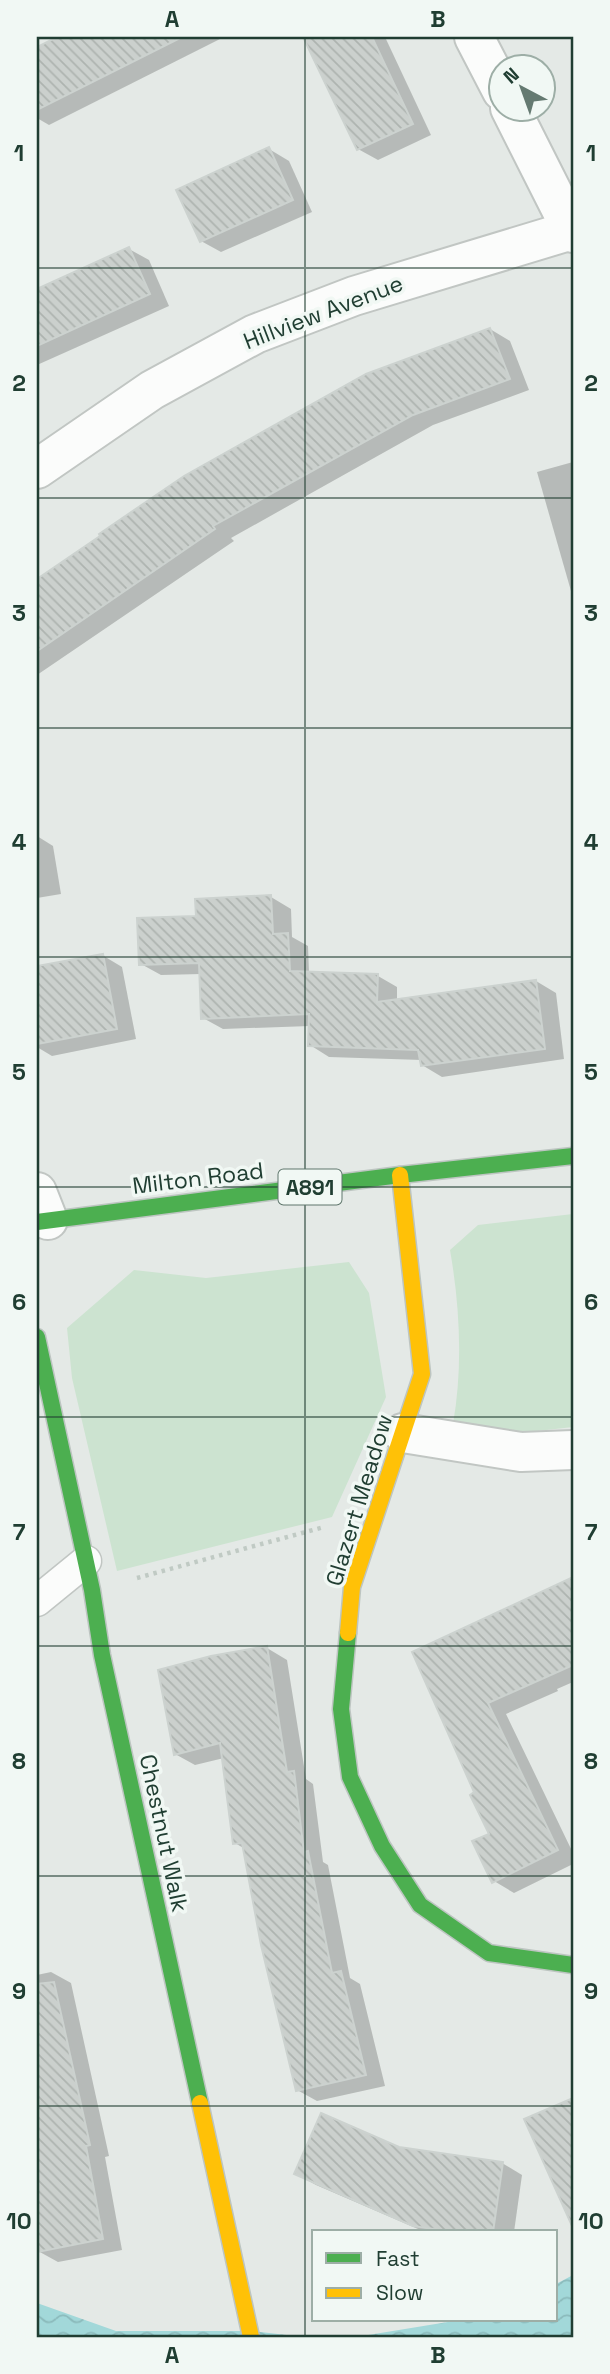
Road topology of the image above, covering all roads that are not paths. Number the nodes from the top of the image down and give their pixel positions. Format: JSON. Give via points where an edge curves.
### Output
{"nodes":[{"id":1,"x":474,"y":37,"type":"edge"},
{"id":2,"x":488,"y":64,"type":"edge"},
{"id":3,"x":517,"y":122,"type":"edge"},
{"id":4,"x":573,"y":231,"type":"edge"},
{"id":5,"x":47,"y":462,"type":"edge"},
{"id":6,"x":573,"y":1156,"type":"edge"},
{"id":7,"x":400,"y":1175,"type":"junction"},
{"id":8,"x":41,"y":1211,"type":"edge"},
{"id":9,"x":39,"y":1353,"type":"edge"},
{"id":10,"x":403,"y":1433,"type":"junction"},
{"id":11,"x":573,"y":1450,"type":"edge"},
{"id":12,"x":86,"y":1561,"type":"junction"},
{"id":13,"x":37,"y":1601,"type":"edge"},
{"id":14,"x":573,"y":1965,"type":"edge"},
{"id":15,"x":251,"y":2334,"type":"edge"}],
"edges":[{"from":1,"to":2,"type":"street"},
{"from":3,"to":4,"type":"street"},
{"from":4,"to":5,"type":"street","name":"Hillview Avenue","via":[[354,296],[255,334],[152,390]]},
{"from":6,"to":7,"type":"street","name":"Milton Road","number":"A891"},
{"from":7,"to":8,"type":"street","name":"Milton Road","number":"A891"},
{"from":7,"to":10,"type":"street","name":"Glazert Meadow","via":[[422,1374]]},
{"from":9,"to":12,"type":"street","name":"Chestnut Walk"},
{"from":10,"to":11,"type":"street","via":[[522,1451]]},
{"from":10,"to":14,"type":"street","name":"Glazert Meadow","via":[[352,1587],[341,1709],[350,1777],[382,1846],[420,1905],[489,1953]]},
{"from":12,"to":13,"type":"lane"},
{"from":12,"to":15,"type":"street","name":"Chestnut Walk","via":[[102,1656]]}]}
